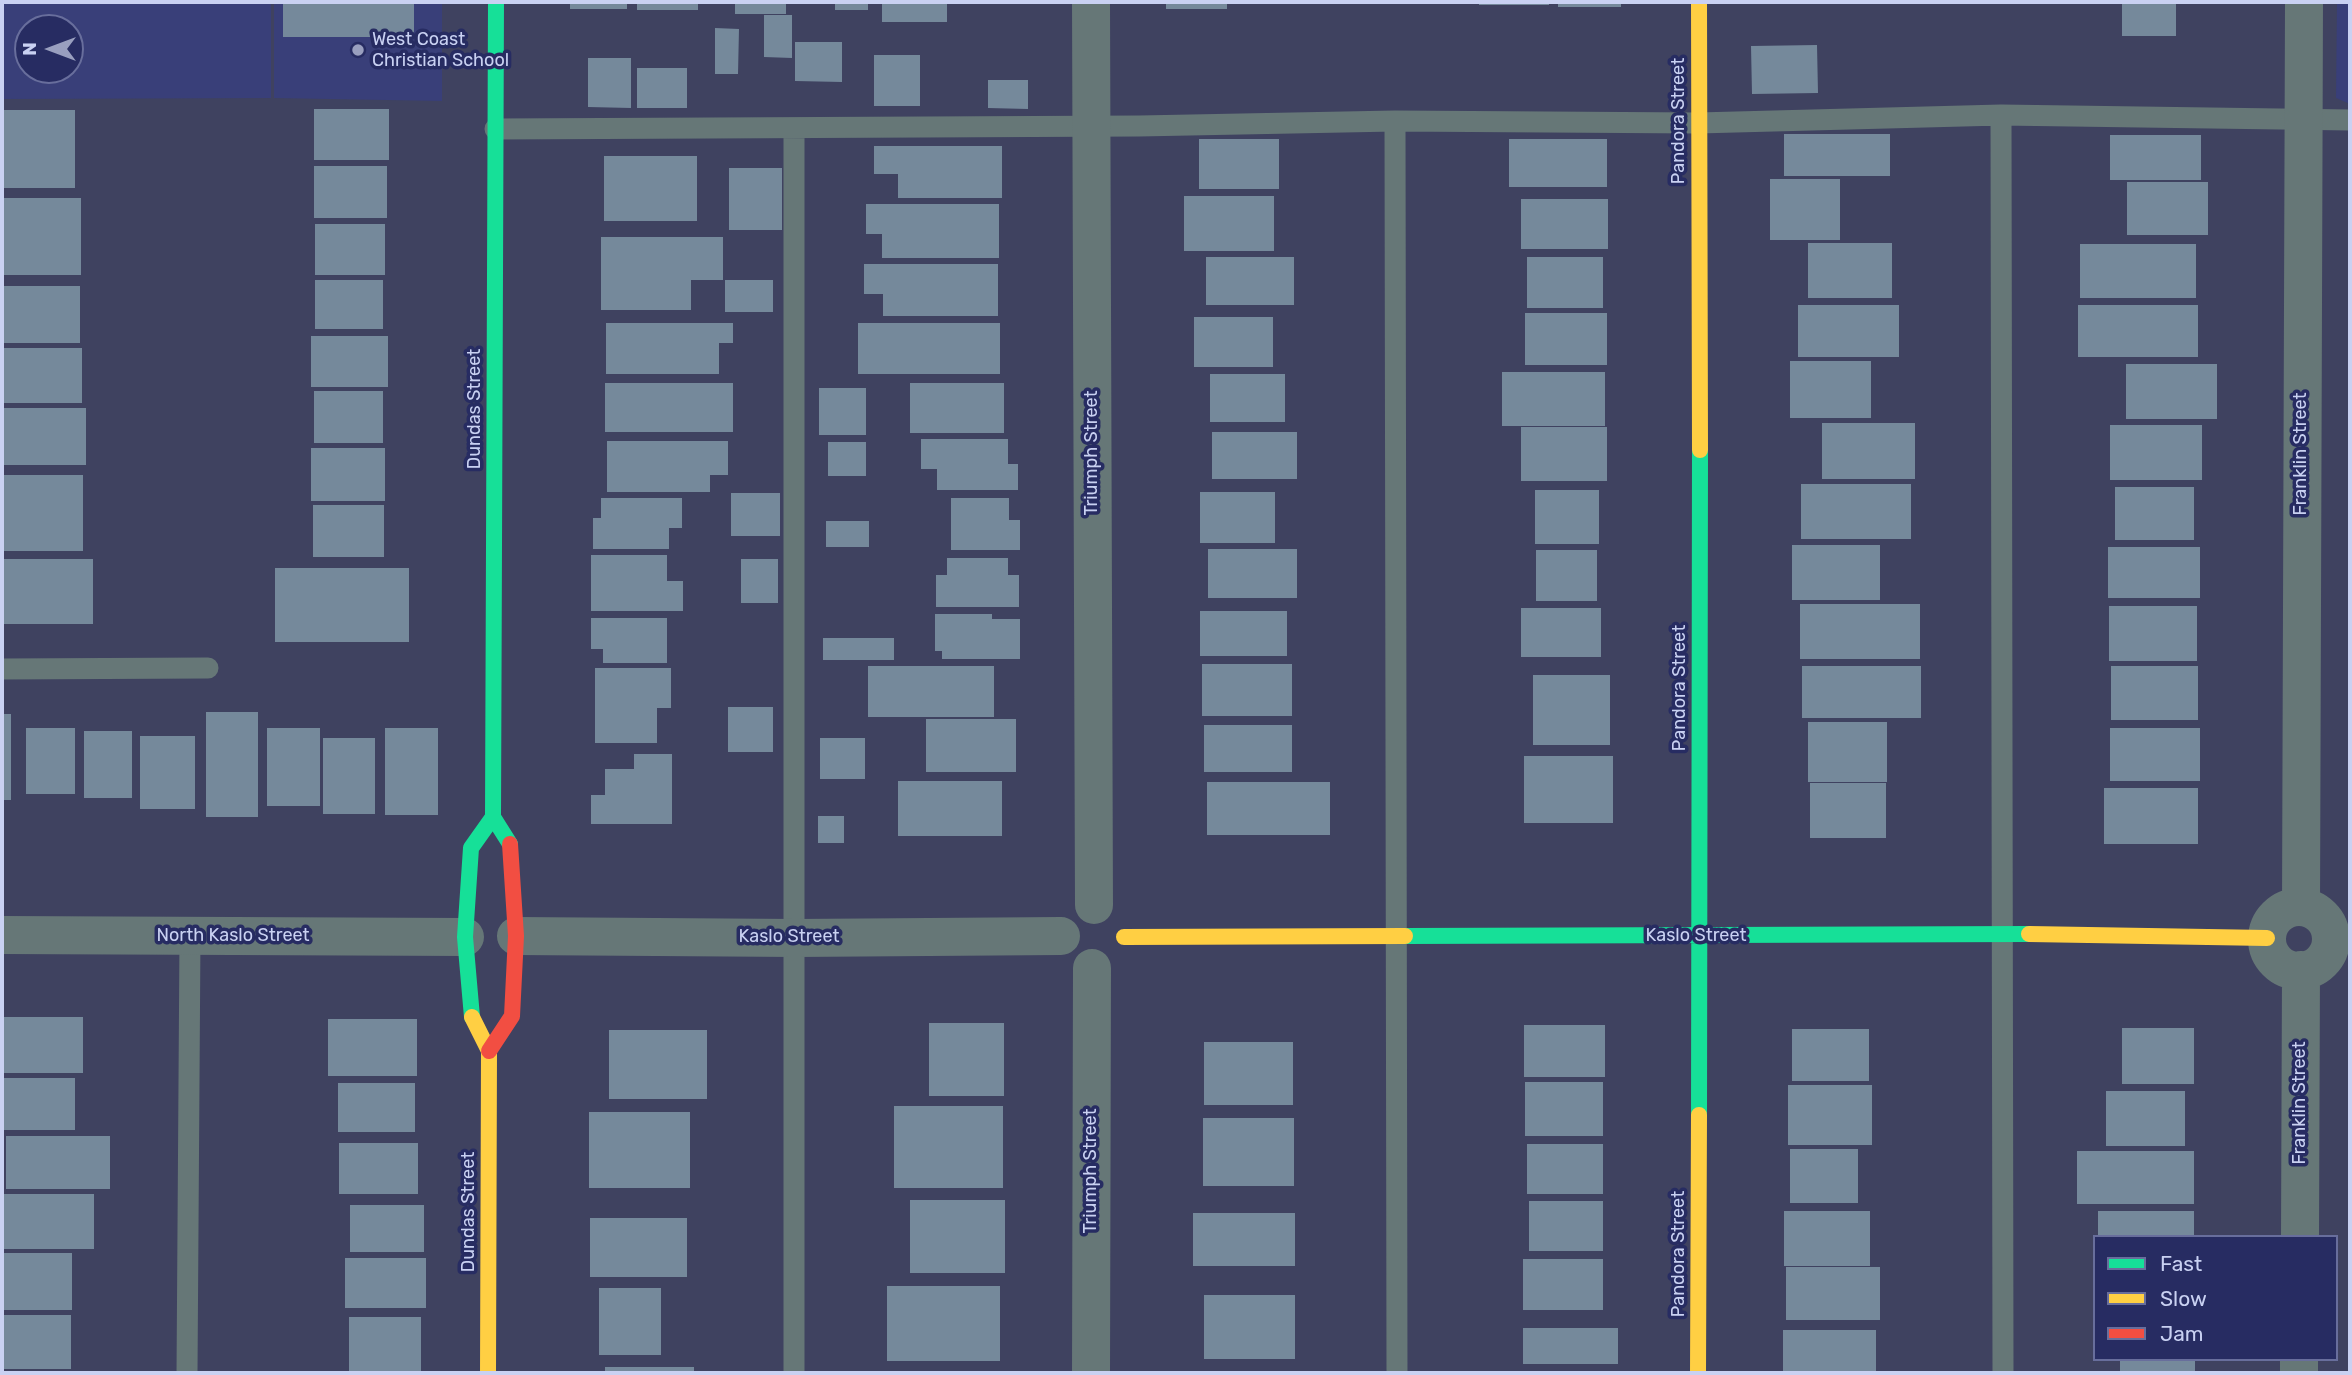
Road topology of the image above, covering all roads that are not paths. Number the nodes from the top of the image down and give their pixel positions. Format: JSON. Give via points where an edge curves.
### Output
{"nodes":[{"id":1,"x":496,"y":2,"type":"edge"},
{"id":2,"x":1091,"y":2,"type":"edge"},
{"id":3,"x":1699,"y":2,"type":"edge"},
{"id":4,"x":2304,"y":2,"type":"edge"},
{"id":5,"x":2001,"y":115,"type":"junction"},
{"id":6,"x":2302,"y":119,"type":"junction"},
{"id":7,"x":2350,"y":120,"type":"edge"},
{"id":8,"x":1395,"y":121,"type":"junction"},
{"id":9,"x":1698,"y":123,"type":"junction"},
{"id":10,"x":1091,"y":126,"type":"junction"},
{"id":11,"x":495,"y":129,"type":"junction"},
{"id":12,"x":794,"y":129,"type":"junction"},
{"id":13,"x":208,"y":668,"type":"dead end"},
{"id":14,"x":2,"y":669,"type":"edge"},
{"id":15,"x":493,"y":817,"type":"junction"},
{"id":16,"x":1094,"y":905,"type":"junction"},
{"id":17,"x":2301,"y":907,"type":"junction"},
{"id":18,"x":2002,"y":934,"type":"junction"},
{"id":19,"x":2,"y":935,"type":"edge"},
{"id":20,"x":190,"y":935,"type":"junction"},
{"id":21,"x":516,"y":936,"type":"junction"},
{"id":22,"x":1061,"y":936,"type":"junction"},
{"id":23,"x":1699,"y":936,"type":"junction"},
{"id":24,"x":465,"y":937,"type":"junction"},
{"id":25,"x":1124,"y":937,"type":"junction"},
{"id":26,"x":1397,"y":937,"type":"junction"},
{"id":27,"x":796,"y":938,"type":"junction"},
{"id":28,"x":2267,"y":938,"type":"junction"},
{"id":29,"x":2340,"y":938,"type":"edge"},
{"id":30,"x":1092,"y":968,"type":"junction"},
{"id":31,"x":2301,"y":970,"type":"junction"},
{"id":32,"x":489,"y":1051,"type":"junction"},
{"id":33,"x":2300,"y":1235,"type":"edge"},
{"id":34,"x":187,"y":1373,"type":"edge"},
{"id":35,"x":488,"y":1373,"type":"edge"},
{"id":36,"x":794,"y":1373,"type":"edge"},
{"id":37,"x":1091,"y":1373,"type":"edge"},
{"id":38,"x":1397,"y":1373,"type":"edge"},
{"id":39,"x":1698,"y":1373,"type":"edge"},
{"id":40,"x":2003,"y":1373,"type":"edge"}],
"edges":[{"from":1,"to":11,"type":"street","name":"Dundas Street"},
{"from":2,"to":10,"type":"street","name":"Triumph Street"},
{"from":3,"to":9,"type":"street","name":"Pandora Street"},
{"from":4,"to":6,"type":"street","name":"Franklin Street"},
{"from":5,"to":6,"type":"lane"},
{"from":5,"to":9,"type":"lane"},
{"from":5,"to":18,"type":"lane"},
{"from":6,"to":7,"type":"lane"},
{"from":6,"to":17,"type":"street","name":"Franklin Street"},
{"from":8,"to":9,"type":"lane"},
{"from":8,"to":10,"type":"lane"},
{"from":8,"to":26,"type":"lane"},
{"from":9,"to":23,"type":"street","name":"Pandora Street"},
{"from":10,"to":12,"type":"lane"},
{"from":10,"to":16,"type":"street","name":"Triumph Street"},
{"from":11,"to":12,"type":"lane"},
{"from":11,"to":15,"type":"street","name":"Dundas Street"},
{"from":12,"to":27,"type":"lane"},
{"from":13,"to":14,"type":"lane"},
{"from":15,"to":21,"type":"street","via":[[511,846]]},
{"from":15,"to":24,"type":"street","name":"Dundas Street","via":[[471,848]]},
{"from":16,"to":22,"type":"street","via":[[1074,910],[1062,926]]},
{"from":16,"to":25,"type":"street","via":[[1112,911]]},
{"from":17,"to":28,"type":"street","via":[[2274,918]]},
{"from":17,"to":29,"type":"street","via":[[2319,914]]},
{"from":18,"to":23,"type":"street","name":"Kaslo Street"},
{"from":18,"to":28,"type":"street","name":"Kaslo Street"},
{"from":18,"to":40,"type":"lane"},
{"from":19,"to":20,"type":"street","name":"North Kaslo Street"},
{"from":20,"to":24,"type":"street","name":"North Kaslo Street"},
{"from":20,"to":34,"type":"lane"},
{"from":21,"to":27,"type":"street","name":"Kaslo Street"},
{"from":21,"to":32,"type":"street","via":[[512,1016]]},
{"from":22,"to":27,"type":"street","name":"Kaslo Street"},
{"from":22,"to":30,"type":"street","via":[[1073,962]]},
{"from":23,"to":26,"type":"street","name":"Kaslo Street"},
{"from":23,"to":39,"type":"street","name":"Pandora Street"},
{"from":24,"to":32,"type":"street","name":"Dundas Street","via":[[471,1016]]},
{"from":25,"to":26,"type":"street","name":"Kaslo Street"},
{"from":25,"to":30,"type":"street","via":[[1118,956]]},
{"from":26,"to":38,"type":"lane"},
{"from":27,"to":36,"type":"lane"},
{"from":28,"to":31,"type":"street","via":[[2274,958]]},
{"from":29,"to":31,"type":"street","via":[[2319,963]]},
{"from":30,"to":37,"type":"street","name":"Triumph Street"},
{"from":31,"to":33,"type":"street","name":"Franklin Street"},
{"from":32,"to":35,"type":"street","name":"Dundas Street"}]}
